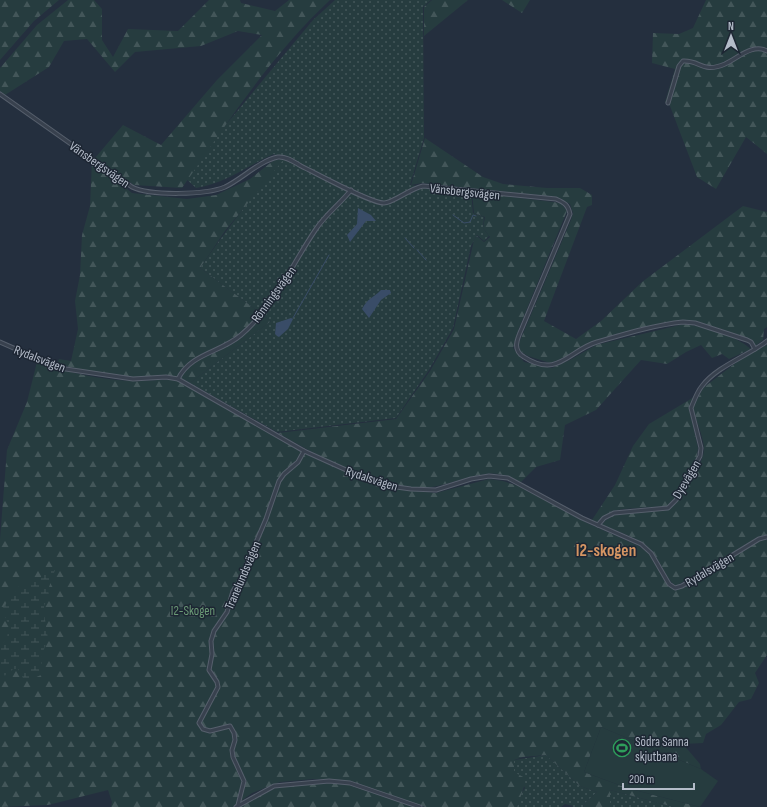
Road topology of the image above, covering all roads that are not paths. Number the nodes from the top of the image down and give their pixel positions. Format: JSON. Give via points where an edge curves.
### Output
{"nodes":[{"id":1,"x":767,"y":51,"type":"edge"},
{"id":2,"x":0,"y":94,"type":"edge"},
{"id":3,"x":668,"y":103,"type":"dead end"},
{"id":4,"x":351,"y":190,"type":"junction"},
{"id":5,"x":0,"y":342,"type":"edge"},
{"id":6,"x":767,"y":342,"type":"edge"},
{"id":7,"x":755,"y":349,"type":"junction"},
{"id":8,"x":178,"y":379,"type":"junction"},
{"id":9,"x":304,"y":450,"type":"junction"},
{"id":10,"x":598,"y":525,"type":"junction"},
{"id":11,"x":767,"y":537,"type":"edge"},
{"id":12,"x":237,"y":806,"type":"edge"},
{"id":13,"x":420,"y":807,"type":"edge"}],
"edges":[{"from":1,"to":3,"type":"street","via":[[754,48],[724,64],[709,68],[691,61],[683,61],[679,66]]},
{"from":2,"to":4,"type":"street","name":"Vänsbergsvägen","via":[[137,189],[150,192],[214,191],[270,160],[283,157]]},
{"from":4,"to":7,"type":"street","name":"Vänsbergsvägen","via":[[384,203],[412,188],[423,186],[556,199],[564,202],[570,214],[516,346],[525,358],[551,365],[594,343],[683,322],[695,323],[747,340]]},
{"from":4,"to":8,"type":"street","name":"Rönningsvägen","via":[[316,228],[293,268],[261,314],[241,336],[196,359],[183,368]]},
{"from":5,"to":8,"type":"street","name":"Rydalsvägen","via":[[60,368],[133,379]]},
{"from":6,"to":7,"type":"street","name":"Dyevägen"},
{"from":7,"to":10,"type":"street","name":"Dyevägen","via":[[712,377],[702,386],[696,397],[691,408],[702,448],[676,500],[668,508],[614,513]]},
{"from":8,"to":9,"type":"street","name":"Rydalsvägen"},
{"from":9,"to":10,"type":"street","name":"Rydalsvägen","via":[[364,478],[389,486],[436,490],[471,479],[489,476],[508,478]]},
{"from":9,"to":12,"type":"street","name":"Tranelundsvägen","via":[[298,462],[279,482],[266,519],[233,591],[227,612],[218,623],[211,641],[209,670],[218,687],[199,724],[202,729],[208,731],[230,726],[234,733],[232,754],[244,780]]},
{"from":10,"to":11,"type":"street","name":"Rydalsvägen","via":[[640,544],[651,553],[669,584],[675,588],[759,539]]},
{"from":12,"to":13,"type":"street","via":[[274,786],[340,782],[350,783]]}]}
